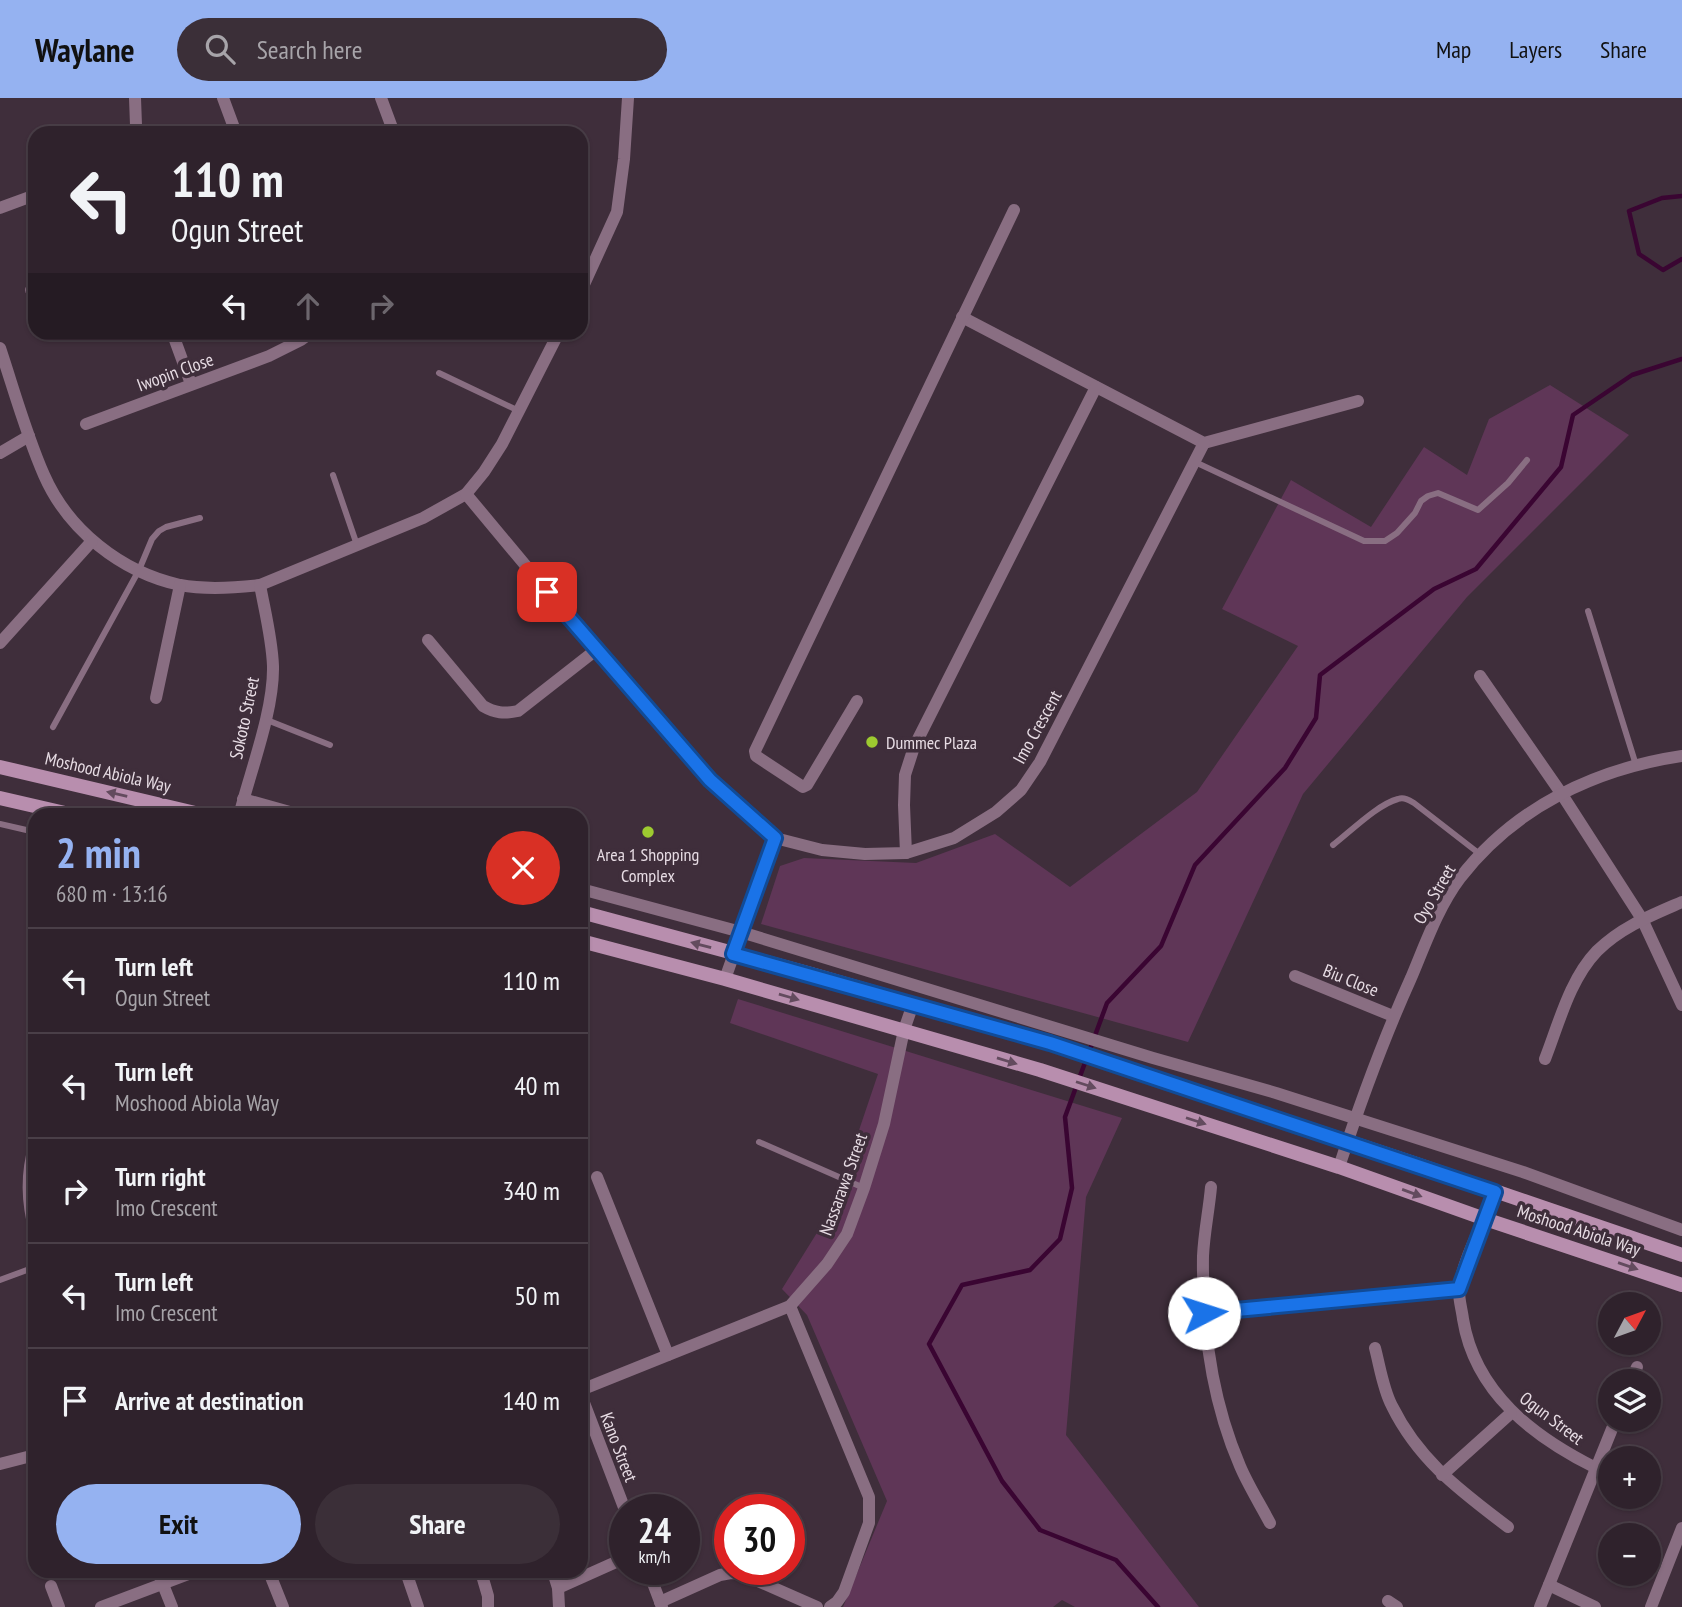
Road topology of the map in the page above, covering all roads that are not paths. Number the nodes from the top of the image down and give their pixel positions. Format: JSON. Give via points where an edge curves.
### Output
{"nodes":[{"id":1,"x":223,"y":98,"type":"edge"},
{"id":2,"x":381,"y":98,"type":"edge"},
{"id":3,"x":628,"y":98,"type":"edge"},
{"id":4,"x":139,"y":99,"type":"edge"},
{"id":5,"x":136,"y":126,"type":"edge"},
{"id":6,"x":233,"y":126,"type":"edge"},
{"id":7,"x":391,"y":126,"type":"edge"},
{"id":8,"x":28,"y":198,"type":"edge"},
{"id":9,"x":0,"y":208,"type":"edge"},
{"id":10,"x":1014,"y":209,"type":"dead end"},
{"id":11,"x":588,"y":273,"type":"edge"},
{"id":12,"x":962,"y":317,"type":"junction"},
{"id":13,"x":175,"y":340,"type":"edge"},
{"id":14,"x":301,"y":340,"type":"edge"},
{"id":15,"x":555,"y":340,"type":"edge"},
{"id":16,"x":0,"y":348,"type":"edge"},
{"id":17,"x":439,"y":373,"type":"dead end"},
{"id":18,"x":191,"y":384,"type":"junction"},
{"id":19,"x":1096,"y":387,"type":"junction"},
{"id":20,"x":1358,"y":401,"type":"dead end"},
{"id":21,"x":519,"y":411,"type":"junction"},
{"id":22,"x":86,"y":424,"type":"dead end"},
{"id":23,"x":29,"y":436,"type":"junction"},
{"id":24,"x":1205,"y":443,"type":"junction"},
{"id":25,"x":0,"y":453,"type":"edge"},
{"id":26,"x":1527,"y":460,"type":"dead end"},
{"id":27,"x":1195,"y":462,"type":"junction"},
{"id":28,"x":333,"y":475,"type":"dead end"},
{"id":29,"x":466,"y":494,"type":"junction"},
{"id":30,"x":200,"y":518,"type":"dead end"},
{"id":31,"x":92,"y":541,"type":"junction"},
{"id":32,"x":358,"y":545,"type":"junction"},
{"id":33,"x":139,"y":570,"type":"junction"},
{"id":34,"x":180,"y":585,"type":"junction"},
{"id":35,"x":260,"y":585,"type":"junction"},
{"id":36,"x":1588,"y":611,"type":"dead end"},
{"id":37,"x":428,"y":640,"type":"dead end"},
{"id":38,"x":0,"y":642,"type":"edge"},
{"id":39,"x":596,"y":650,"type":"junction"},
{"id":40,"x":1480,"y":676,"type":"dead end"},
{"id":41,"x":156,"y":698,"type":"dead end"},
{"id":42,"x":857,"y":701,"type":"dead end"},
{"id":43,"x":265,"y":719,"type":"junction"},
{"id":44,"x":53,"y":727,"type":"dead end"},
{"id":45,"x":330,"y":745,"type":"dead end"},
{"id":46,"x":1682,"y":756,"type":"edge"},
{"id":47,"x":1636,"y":765,"type":"junction"},
{"id":48,"x":0,"y":767,"type":"edge"},
{"id":49,"x":1561,"y":793,"type":"junction"},
{"id":50,"x":0,"y":798,"type":"edge"},
{"id":51,"x":243,"y":799,"type":"junction"},
{"id":52,"x":43,"y":808,"type":"edge"},
{"id":53,"x":174,"y":808,"type":"edge"},
{"id":54,"x":241,"y":808,"type":"edge"},
{"id":55,"x":275,"y":808,"type":"edge"},
{"id":56,"x":0,"y":824,"type":"edge"},
{"id":57,"x":28,"y":830,"type":"edge"},
{"id":58,"x":775,"y":838,"type":"junction"},
{"id":59,"x":1333,"y":845,"type":"dead end"},
{"id":60,"x":906,"y":853,"type":"junction"},
{"id":61,"x":1480,"y":855,"type":"junction"},
{"id":62,"x":588,"y":891,"type":"edge"},
{"id":63,"x":1682,"y":902,"type":"edge"},
{"id":64,"x":588,"y":914,"type":"edge"},
{"id":65,"x":1642,"y":919,"type":"junction"},
{"id":66,"x":741,"y":932,"type":"junction"},
{"id":67,"x":588,"y":943,"type":"edge"},
{"id":68,"x":733,"y":954,"type":"junction"},
{"id":69,"x":1295,"y":976,"type":"dead end"},
{"id":70,"x":726,"y":979,"type":"junction"},
{"id":71,"x":913,"y":1004,"type":"junction"},
{"id":72,"x":1682,"y":1005,"type":"edge"},
{"id":73,"x":1394,"y":1016,"type":"junction"},
{"id":74,"x":904,"y":1030,"type":"junction"},
{"id":75,"x":1545,"y":1059,"type":"dead end"},
{"id":76,"x":1356,"y":1118,"type":"junction"},
{"id":77,"x":759,"y":1142,"type":"dead end"},
{"id":78,"x":1347,"y":1142,"type":"junction"},
{"id":79,"x":1339,"y":1167,"type":"junction"},
{"id":80,"x":597,"y":1177,"type":"dead end"},
{"id":81,"x":1211,"y":1187,"type":"dead end"},
{"id":82,"x":864,"y":1188,"type":"junction"},
{"id":83,"x":1495,"y":1192,"type":"junction"},
{"id":84,"x":1485,"y":1219,"type":"junction"},
{"id":85,"x":1682,"y":1230,"type":"edge"},
{"id":86,"x":1682,"y":1255,"type":"edge"},
{"id":87,"x":28,"y":1269,"type":"edge"},
{"id":88,"x":0,"y":1280,"type":"edge"},
{"id":89,"x":1682,"y":1284,"type":"edge"},
{"id":90,"x":1459,"y":1289,"type":"junction"},
{"id":91,"x":790,"y":1306,"type":"junction"},
{"id":92,"x":1204,"y":1313,"type":"junction"},
{"id":93,"x":1375,"y":1348,"type":"dead end"},
{"id":94,"x":668,"y":1355,"type":"junction"},
{"id":95,"x":588,"y":1390,"type":"edge"},
{"id":96,"x":588,"y":1412,"type":"edge"},
{"id":97,"x":1511,"y":1413,"type":"junction"},
{"id":98,"x":1611,"y":1432,"type":"edge"},
{"id":99,"x":28,"y":1457,"type":"edge"},
{"id":100,"x":0,"y":1464,"type":"edge"},
{"id":101,"x":1596,"y":1468,"type":"junction"},
{"id":102,"x":1442,"y":1475,"type":"junction"},
{"id":103,"x":619,"y":1494,"type":"edge"},
{"id":104,"x":1270,"y":1523,"type":"dead end"},
{"id":105,"x":1508,"y":1527,"type":"dead end"},
{"id":106,"x":1682,"y":1528,"type":"edge"},
{"id":107,"x":609,"y":1565,"type":"edge"},
{"id":108,"x":588,"y":1575,"type":"edge"},
{"id":109,"x":160,"y":1578,"type":"edge"},
{"id":110,"x":271,"y":1578,"type":"edge"},
{"id":111,"x":408,"y":1578,"type":"edge"},
{"id":112,"x":483,"y":1578,"type":"edge"},
{"id":113,"x":555,"y":1578,"type":"edge"},
{"id":114,"x":580,"y":1578,"type":"edge"},
{"id":115,"x":654,"y":1585,"type":"edge"},
{"id":116,"x":1549,"y":1585,"type":"junction"},
{"id":117,"x":51,"y":1586,"type":"dead end"},
{"id":118,"x":558,"y":1588,"type":"junction"},
{"id":119,"x":661,"y":1604,"type":"edge"},
{"id":120,"x":59,"y":1607,"type":"edge"},
{"id":121,"x":101,"y":1607,"type":"edge"},
{"id":122,"x":172,"y":1607,"type":"edge"},
{"id":123,"x":283,"y":1607,"type":"edge"},
{"id":124,"x":418,"y":1607,"type":"edge"},
{"id":125,"x":488,"y":1607,"type":"edge"},
{"id":126,"x":559,"y":1607,"type":"edge"},
{"id":127,"x":817,"y":1607,"type":"edge"},
{"id":128,"x":830,"y":1607,"type":"edge"},
{"id":129,"x":1540,"y":1607,"type":"edge"},
{"id":130,"x":1595,"y":1607,"type":"edge"},
{"id":131,"x":1651,"y":1607,"type":"edge"}],
"edges":[{"from":1,"to":6,"type":"street"},
{"from":2,"to":7,"type":"street"},
{"from":3,"to":11,"type":"street","via":[[617,212]]},
{"from":4,"to":5,"type":"street"},
{"from":8,"to":9,"type":"street"},
{"from":10,"to":12,"type":"street"},
{"from":12,"to":19,"type":"street"},
{"from":12,"to":42,"type":"street","via":[[756,756],[803,788]]},
{"from":13,"to":18,"type":"street"},
{"from":14,"to":18,"type":"street","name":"Iwopin Close"},
{"from":15,"to":21,"type":"street"},
{"from":16,"to":23,"type":"street"},
{"from":17,"to":21,"type":"lane"},
{"from":18,"to":22,"type":"street","name":"Iwopin Close"},
{"from":19,"to":24,"type":"street"},
{"from":19,"to":60,"type":"street","via":[[914,747],[905,775]]},
{"from":20,"to":24,"type":"street"},
{"from":21,"to":29,"type":"street"},
{"from":23,"to":25,"type":"street"},
{"from":23,"to":31,"type":"street","via":[[44,476],[65,512]]},
{"from":24,"to":27,"type":"street","name":"Imo Crescent"},
{"from":26,"to":27,"type":"lane","via":[[1478,510],[1438,493],[1428,496],[1385,541],[1364,541]]},
{"from":27,"to":60,"type":"street","name":"Imo Crescent","via":[[1040,762],[1021,790],[965,832]]},
{"from":28,"to":32,"type":"lane"},
{"from":29,"to":32,"type":"street"},
{"from":29,"to":39,"type":"street","name":"Imo Crescent"},
{"from":30,"to":33,"type":"lane","via":[[159,531]]},
{"from":31,"to":33,"type":"street"},
{"from":31,"to":38,"type":"street"},
{"from":32,"to":35,"type":"street"},
{"from":33,"to":34,"type":"street"},
{"from":33,"to":44,"type":"lane"},
{"from":34,"to":35,"type":"street"},
{"from":34,"to":41,"type":"street"},
{"from":35,"to":43,"type":"street","name":"Sokoto Street","via":[[273,667]]},
{"from":36,"to":47,"type":"lane"},
{"from":37,"to":39,"type":"street","via":[[483,706],[506,713],[518,711]]},
{"from":39,"to":58,"type":"street","name":"Imo Crescent","via":[[710,780]]},
{"from":40,"to":49,"type":"street"},
{"from":43,"to":45,"type":"lane"},
{"from":43,"to":51,"type":"street","name":"Sokoto Street"},
{"from":46,"to":47,"type":"street","name":"Oyo Street"},
{"from":47,"to":49,"type":"street","name":"Oyo Street"},
{"from":53,"to":48,"type":"main road","name":"Moshood Abiola Way","one_way":true},
{"from":49,"to":61,"type":"street","name":"Oyo Street","via":[[1522,816]]},
{"from":49,"to":65,"type":"street"},
{"from":50,"to":52,"type":"main road"},
{"from":51,"to":54,"type":"street","name":"Sokoto Street"},
{"from":51,"to":55,"type":"street"},
{"from":56,"to":57,"type":"lane"},
{"from":58,"to":60,"type":"street","name":"Imo Crescent","via":[[822,850]]},
{"from":58,"to":66,"type":"street"},
{"from":59,"to":61,"type":"lane","via":[[1399,798],[1414,803]]},
{"from":61,"to":73,"type":"street","name":"Oyo Street","via":[[1458,879]]},
{"from":62,"to":66,"type":"street"},
{"from":63,"to":65,"type":"street"},
{"from":68,"to":64,"type":"main road","name":"Moshood Abiola Way","one_way":true},
{"from":65,"to":72,"type":"street"},
{"from":65,"to":75,"type":"street","via":[[1606,944],[1583,969]]},
{"from":66,"to":68,"type":"street"},
{"from":66,"to":76,"type":"street"},
{"from":67,"to":70,"type":"main road","name":"Moshood Abiola Way"},
{"from":68,"to":70,"type":"street"},
{"from":68,"to":71,"type":"main road","name":"Moshood Abiola Way"},
{"from":69,"to":73,"type":"street","name":"Biu Close"},
{"from":70,"to":74,"type":"main road","name":"Moshood Abiola Way","one_way":true},
{"from":71,"to":74,"type":"street","name":"Nassarawa Street"},
{"from":71,"to":78,"type":"main road","name":"Moshood Abiola Way","via":[[1050,1043]]},
{"from":73,"to":76,"type":"street","name":"Oyo Street"},
{"from":74,"to":79,"type":"main road","name":"Moshood Abiola Way","one_way":true},
{"from":74,"to":82,"type":"street","name":"Nassarawa Street","via":[[884,1124]]},
{"from":76,"to":78,"type":"street","name":"Oyo Street"},
{"from":76,"to":85,"type":"street"},
{"from":77,"to":82,"type":"lane"},
{"from":78,"to":79,"type":"street","name":"Oyo Street"},
{"from":78,"to":83,"type":"main road","name":"Moshood Abiola Way"},
{"from":79,"to":84,"type":"main road","name":"Moshood Abiola Way","one_way":true},
{"from":80,"to":94,"type":"street"},
{"from":81,"to":92,"type":"street","via":[[1203,1254]]},
{"from":82,"to":91,"type":"street","name":"Nassarawa Street","via":[[838,1250]]},
{"from":83,"to":84,"type":"street","name":"Ogun Street"},
{"from":83,"to":86,"type":"main road","name":"Moshood Abiola Way"},
{"from":84,"to":89,"type":"main road","name":"Moshood Abiola Way","one_way":true},
{"from":84,"to":90,"type":"street","name":"Ogun Street"},
{"from":87,"to":88,"type":"lane"},
{"from":90,"to":92,"type":"street"},
{"from":90,"to":97,"type":"street","name":"Ogun Street","via":[[1466,1337],[1480,1368]]},
{"from":91,"to":94,"type":"street","name":"Nassarawa Street"},
{"from":91,"to":128,"type":"street","via":[[869,1497],[869,1523],[844,1592]]},
{"from":92,"to":104,"type":"street","via":[[1222,1413],[1240,1466]]},
{"from":93,"to":102,"type":"street","via":[[1390,1404],[1413,1443]]},
{"from":94,"to":95,"type":"street","name":"Nassarawa Street"},
{"from":96,"to":103,"type":"street","name":"Kano Street"},
{"from":97,"to":101,"type":"street","name":"Ogun Street"},
{"from":97,"to":102,"type":"street"},
{"from":98,"to":101,"type":"street"},
{"from":99,"to":100,"type":"street"},
{"from":101,"to":116,"type":"street"},
{"from":102,"to":105,"type":"street"},
{"from":106,"to":131,"type":"street"},
{"from":107,"to":108,"type":"street"},
{"from":109,"to":121,"type":"street"},
{"from":109,"to":122,"type":"street"},
{"from":110,"to":123,"type":"street"},
{"from":111,"to":124,"type":"street"},
{"from":112,"to":125,"type":"street"},
{"from":113,"to":118,"type":"street"},
{"from":114,"to":118,"type":"street"},
{"from":115,"to":119,"type":"street"},
{"from":116,"to":129,"type":"street"},
{"from":116,"to":130,"type":"street"},
{"from":117,"to":120,"type":"street"},
{"from":118,"to":126,"type":"street"},
{"from":119,"to":127,"type":"street","via":[[731,1573]]}]}
